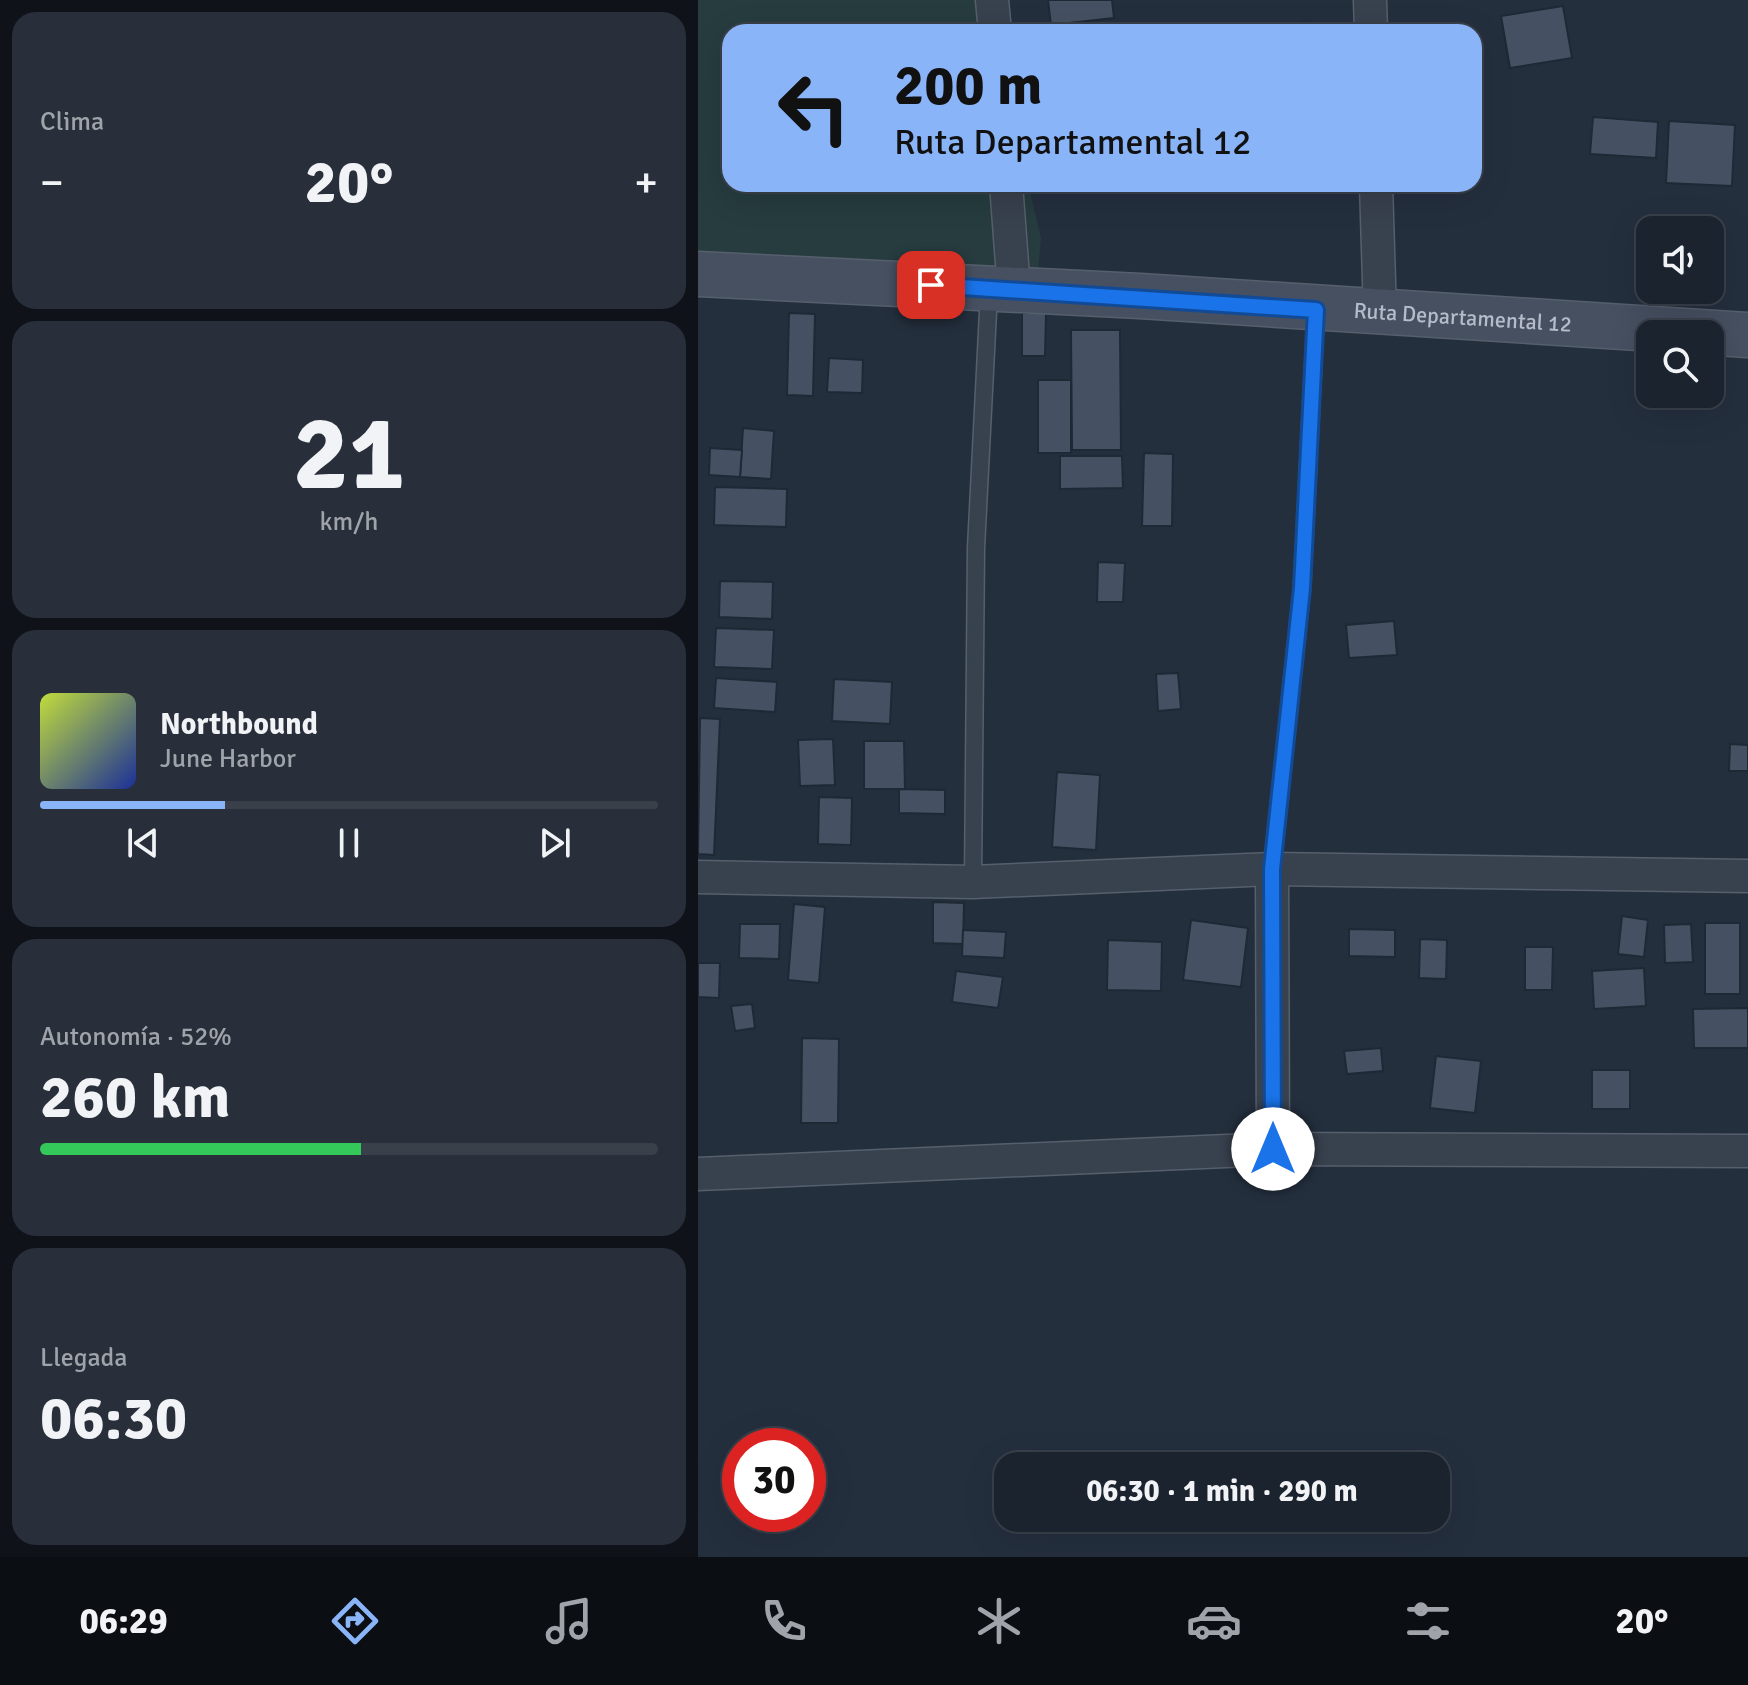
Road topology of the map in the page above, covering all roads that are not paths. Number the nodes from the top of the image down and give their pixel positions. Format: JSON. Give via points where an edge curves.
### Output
{"nodes":[{"id":1,"x":992,"y":0,"type":"edge"},
{"id":2,"x":1370,"y":0,"type":"edge"},
{"id":3,"x":994,"y":24,"type":"edge"},
{"id":4,"x":1371,"y":24,"type":"edge"},
{"id":5,"x":1006,"y":192,"type":"edge"},
{"id":6,"x":1376,"y":192,"type":"edge"},
{"id":7,"x":698,"y":274,"type":"edge"},
{"id":8,"x":1001,"y":289,"type":"junction"},
{"id":9,"x":1316,"y":310,"type":"junction"},
{"id":10,"x":1380,"y":314,"type":"junction"},
{"id":11,"x":1748,"y":335,"type":"edge"},
{"id":12,"x":1272,"y":869,"type":"junction"},
{"id":13,"x":1748,"y":876,"type":"edge"},
{"id":14,"x":698,"y":877,"type":"edge"},
{"id":15,"x":973,"y":882,"type":"junction"},
{"id":16,"x":1273,"y":1149,"type":"junction"},
{"id":17,"x":1748,"y":1151,"type":"edge"},
{"id":18,"x":698,"y":1174,"type":"edge"}],
"edges":[{"from":1,"to":3,"type":"street"},
{"from":2,"to":4,"type":"street"},
{"from":5,"to":8,"type":"street"},
{"from":6,"to":10,"type":"street"},
{"from":7,"to":8,"type":"main road","name":"Ruta Departamental 12"},
{"from":8,"to":9,"type":"main road","name":"Ruta Departamental 12"},
{"from":8,"to":15,"type":"lane","via":[[976,548]]},
{"from":9,"to":10,"type":"main road","name":"Ruta Departamental 12"},
{"from":9,"to":12,"type":"lane","via":[[1302,588]]},
{"from":10,"to":11,"type":"main road","name":"Ruta Departamental 12"},
{"from":12,"to":13,"type":"street"},
{"from":12,"to":15,"type":"street"},
{"from":12,"to":16,"type":"street"},
{"from":14,"to":15,"type":"street"},
{"from":16,"to":17,"type":"street"},
{"from":16,"to":18,"type":"street"}]}
